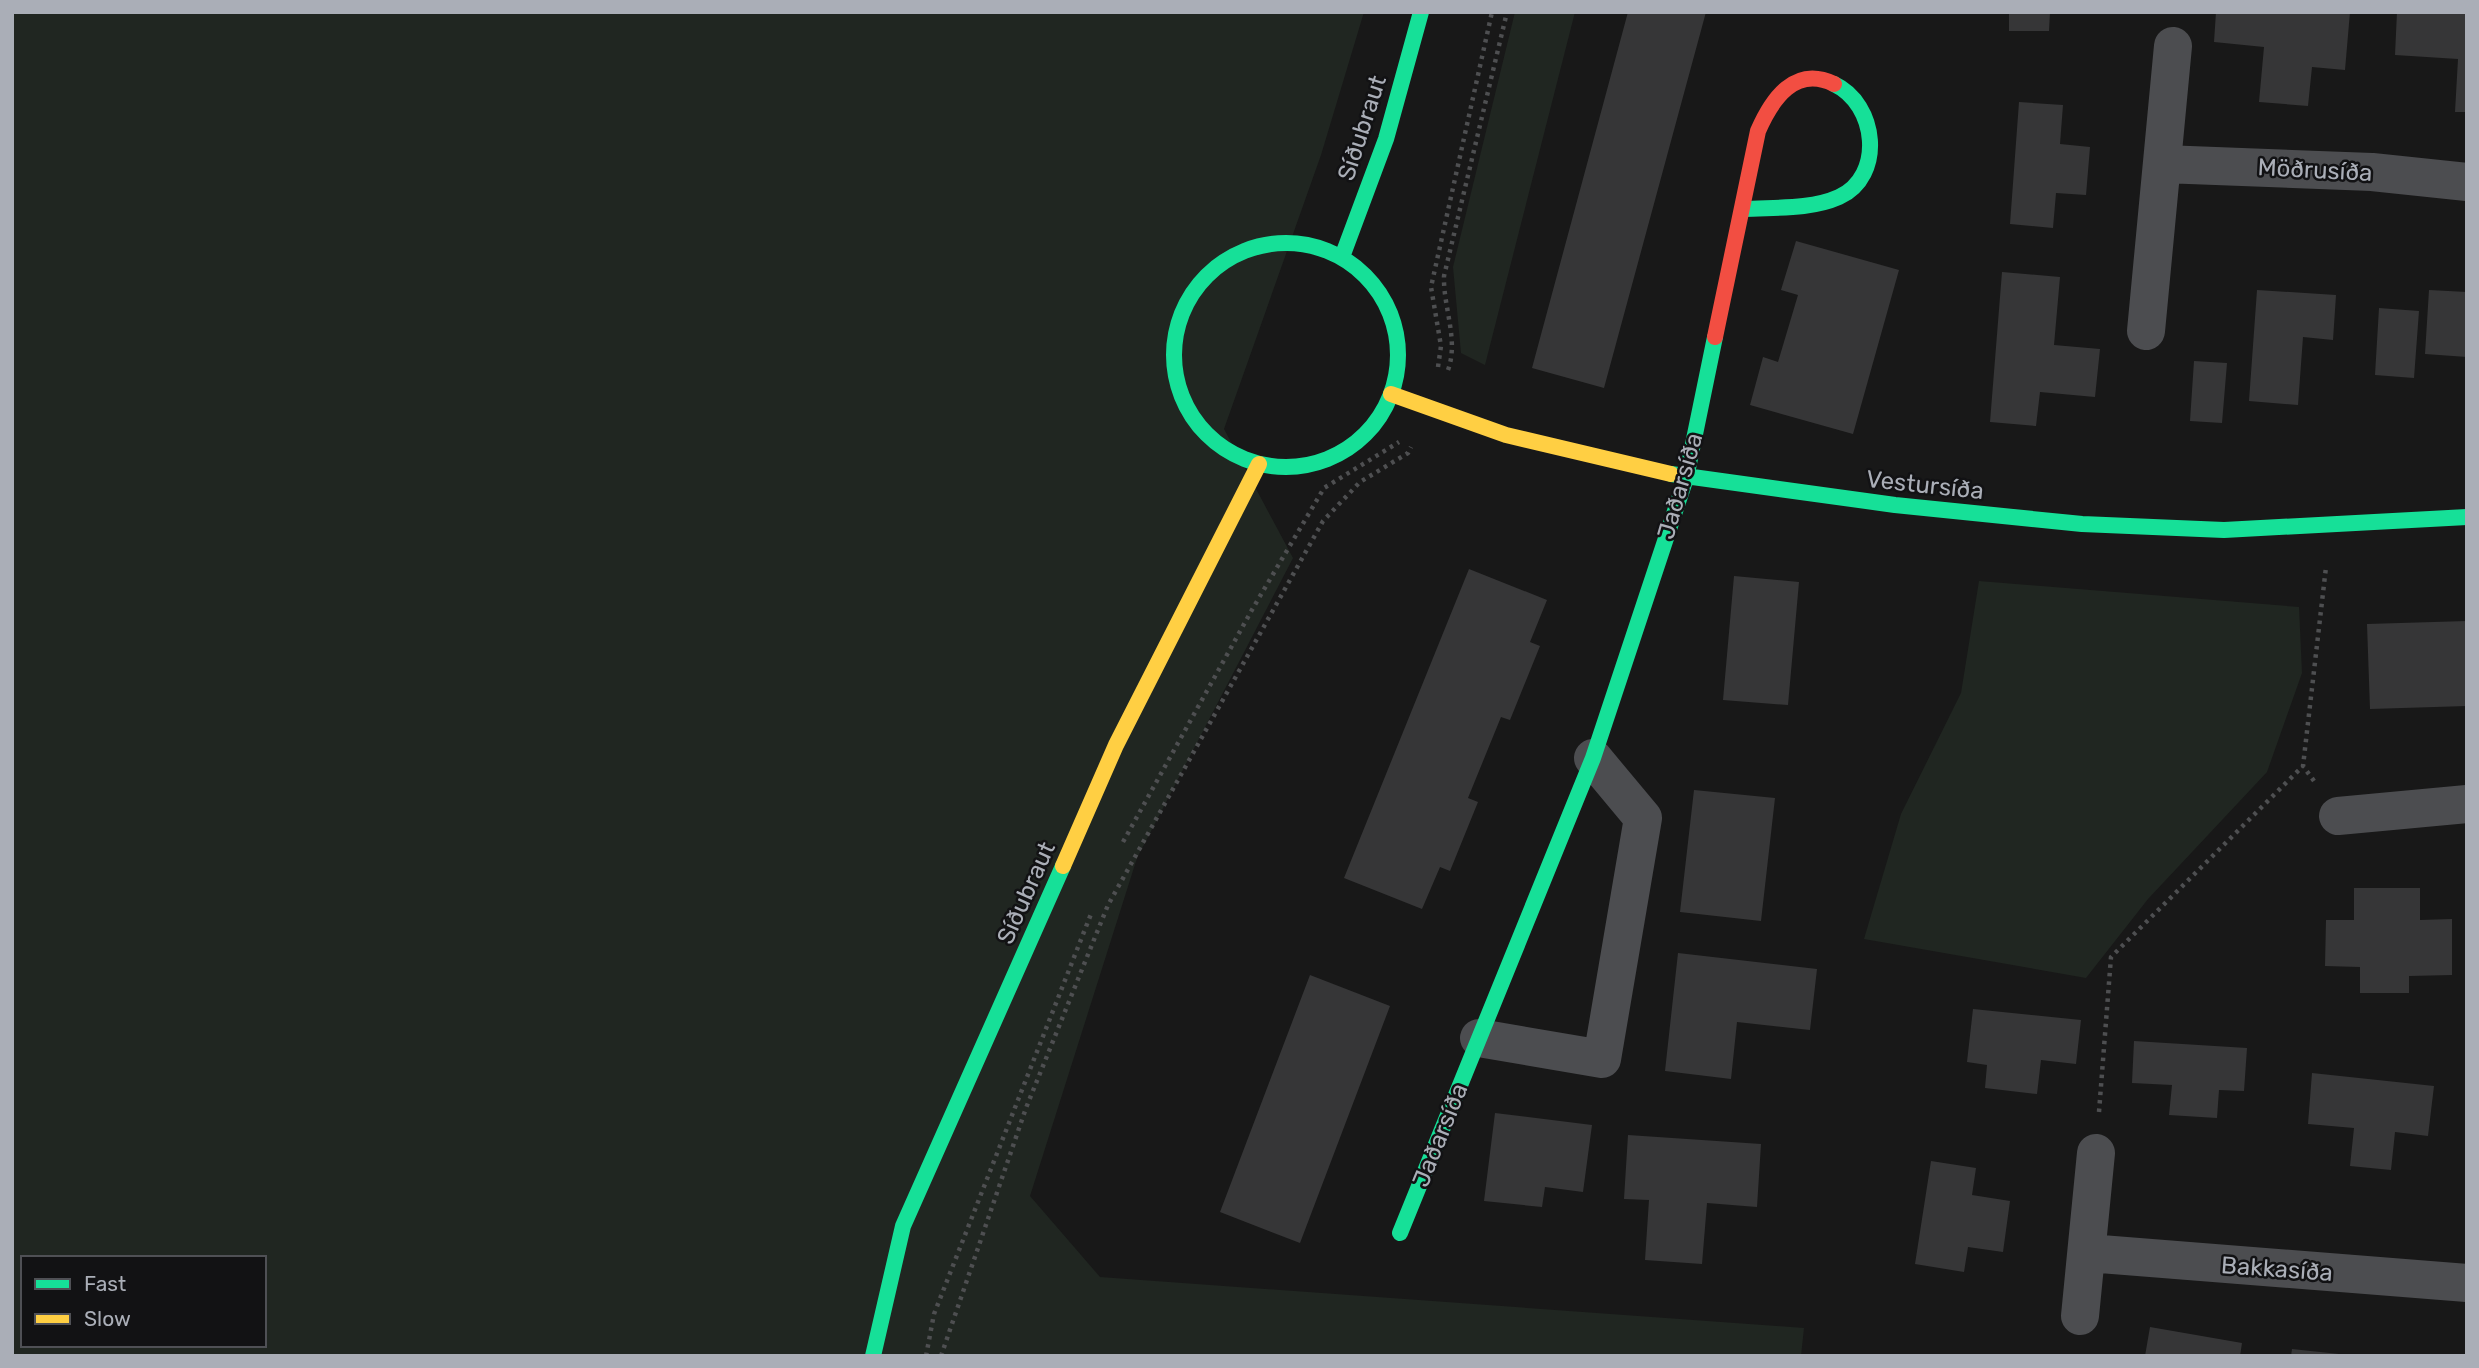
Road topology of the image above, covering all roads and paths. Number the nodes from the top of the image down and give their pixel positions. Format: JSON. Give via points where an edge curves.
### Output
{"nodes":[{"id":1,"x":1421,"y":12,"type":"edge"},
{"id":2,"x":1492,"y":12,"type":"edge"},
{"id":3,"x":1507,"y":12,"type":"edge"},
{"id":4,"x":2174,"y":46,"type":"dead end"},
{"id":5,"x":2163,"y":164,"type":"junction"},
{"id":6,"x":2467,"y":182,"type":"edge"},
{"id":7,"x":1744,"y":209,"type":"junction"},
{"id":8,"x":1342,"y":257,"type":"junction"},
{"id":9,"x":2146,"y":331,"type":"dead end"},
{"id":10,"x":1391,"y":394,"type":"junction"},
{"id":11,"x":1429,"y":408,"type":"junction"},
{"id":12,"x":1259,"y":464,"type":"junction"},
{"id":13,"x":1686,"y":478,"type":"junction"},
{"id":14,"x":2467,"y":517,"type":"edge"},
{"id":15,"x":2327,"y":564,"type":"dead end"},
{"id":16,"x":1593,"y":758,"type":"junction"},
{"id":17,"x":2303,"y":766,"type":"junction"},
{"id":18,"x":2467,"y":804,"type":"edge"},
{"id":19,"x":2338,"y":817,"type":"joint"},
{"id":20,"x":1118,"y":852,"type":"dead end"},
{"id":21,"x":1096,"y":902,"type":"dead end"},
{"id":22,"x":1479,"y":1038,"type":"junction"},
{"id":23,"x":2096,"y":1153,"type":"joint"},
{"id":24,"x":1400,"y":1233,"type":"dead end"},
{"id":25,"x":2088,"y":1253,"type":"junction"},
{"id":26,"x":2467,"y":1283,"type":"edge"},
{"id":27,"x":2080,"y":1316,"type":"dead end"},
{"id":28,"x":873,"y":1356,"type":"edge"},
{"id":29,"x":926,"y":1356,"type":"edge"},
{"id":30,"x":941,"y":1356,"type":"edge"}],
"edges":[{"from":1,"to":8,"type":"street","name":"Síðubraut","via":[[1386,139]]},
{"from":2,"to":11,"type":"path","via":[[1433,270],[1431,299],[1441,346]]},
{"from":3,"to":11,"type":"path","via":[[1444,276],[1451,363]]},
{"from":4,"to":5,"type":"street"},
{"from":5,"to":6,"type":"street","name":"Möðrusíða","via":[[2372,172]]},
{"from":5,"to":9,"type":"street"},
{"from":7,"to":7,"type":"street","name":"Jaðarsíða","via":[[1758,131],[1776,95],[1812,79],[1830,80],[1848,90],[1863,107],[1872,135],[1863,177],[1847,194],[1827,200]]},
{"from":7,"to":13,"type":"street","name":"Jaðarsíða"},
{"from":8,"to":10,"type":"street","via":[[1377,289],[1395,324],[1399,353]]},
{"from":8,"to":12,"type":"street","via":[[1309,244],[1274,242],[1241,251],[1212,270],[1189,297],[1177,330],[1174,364],[1182,398],[1200,428],[1227,450]]},
{"from":10,"to":11,"type":"street","name":"Vestursíða"},
{"from":10,"to":12,"type":"street","via":[[1367,433],[1344,452],[1317,463]]},
{"from":11,"to":13,"type":"street","name":"Vestursíða","via":[[1506,435]]},
{"from":11,"to":20,"type":"path","via":[[1405,438],[1324,488]]},
{"from":11,"to":30,"type":"path","via":[[1408,453],[1360,482],[1323,521],[1108,905],[1026,1108]]},
{"from":12,"to":28,"type":"street","name":"Síðubraut","via":[[1116,745],[903,1226]]},
{"from":13,"to":14,"type":"street","name":"Vestursíða","via":[[2082,524],[2224,530]]},
{"from":13,"to":16,"type":"street","name":"Jaðarsíða"},
{"from":15,"to":17,"type":"path"},
{"from":16,"to":22,"type":"street","name":"Jaðarsíða"},
{"from":16,"to":22,"type":"street","via":[[1643,818],[1602,1059]]},
{"from":17,"to":19,"type":"path"},
{"from":17,"to":23,"type":"path","via":[[2111,957]]},
{"from":18,"to":19,"type":"street"},
{"from":21,"to":29,"type":"path","via":[[934,1314]]},
{"from":22,"to":24,"type":"street","name":"Jaðarsíða"},
{"from":23,"to":25,"type":"street"},
{"from":25,"to":26,"type":"street","name":"Bakkasíða"},
{"from":25,"to":27,"type":"street"}]}
